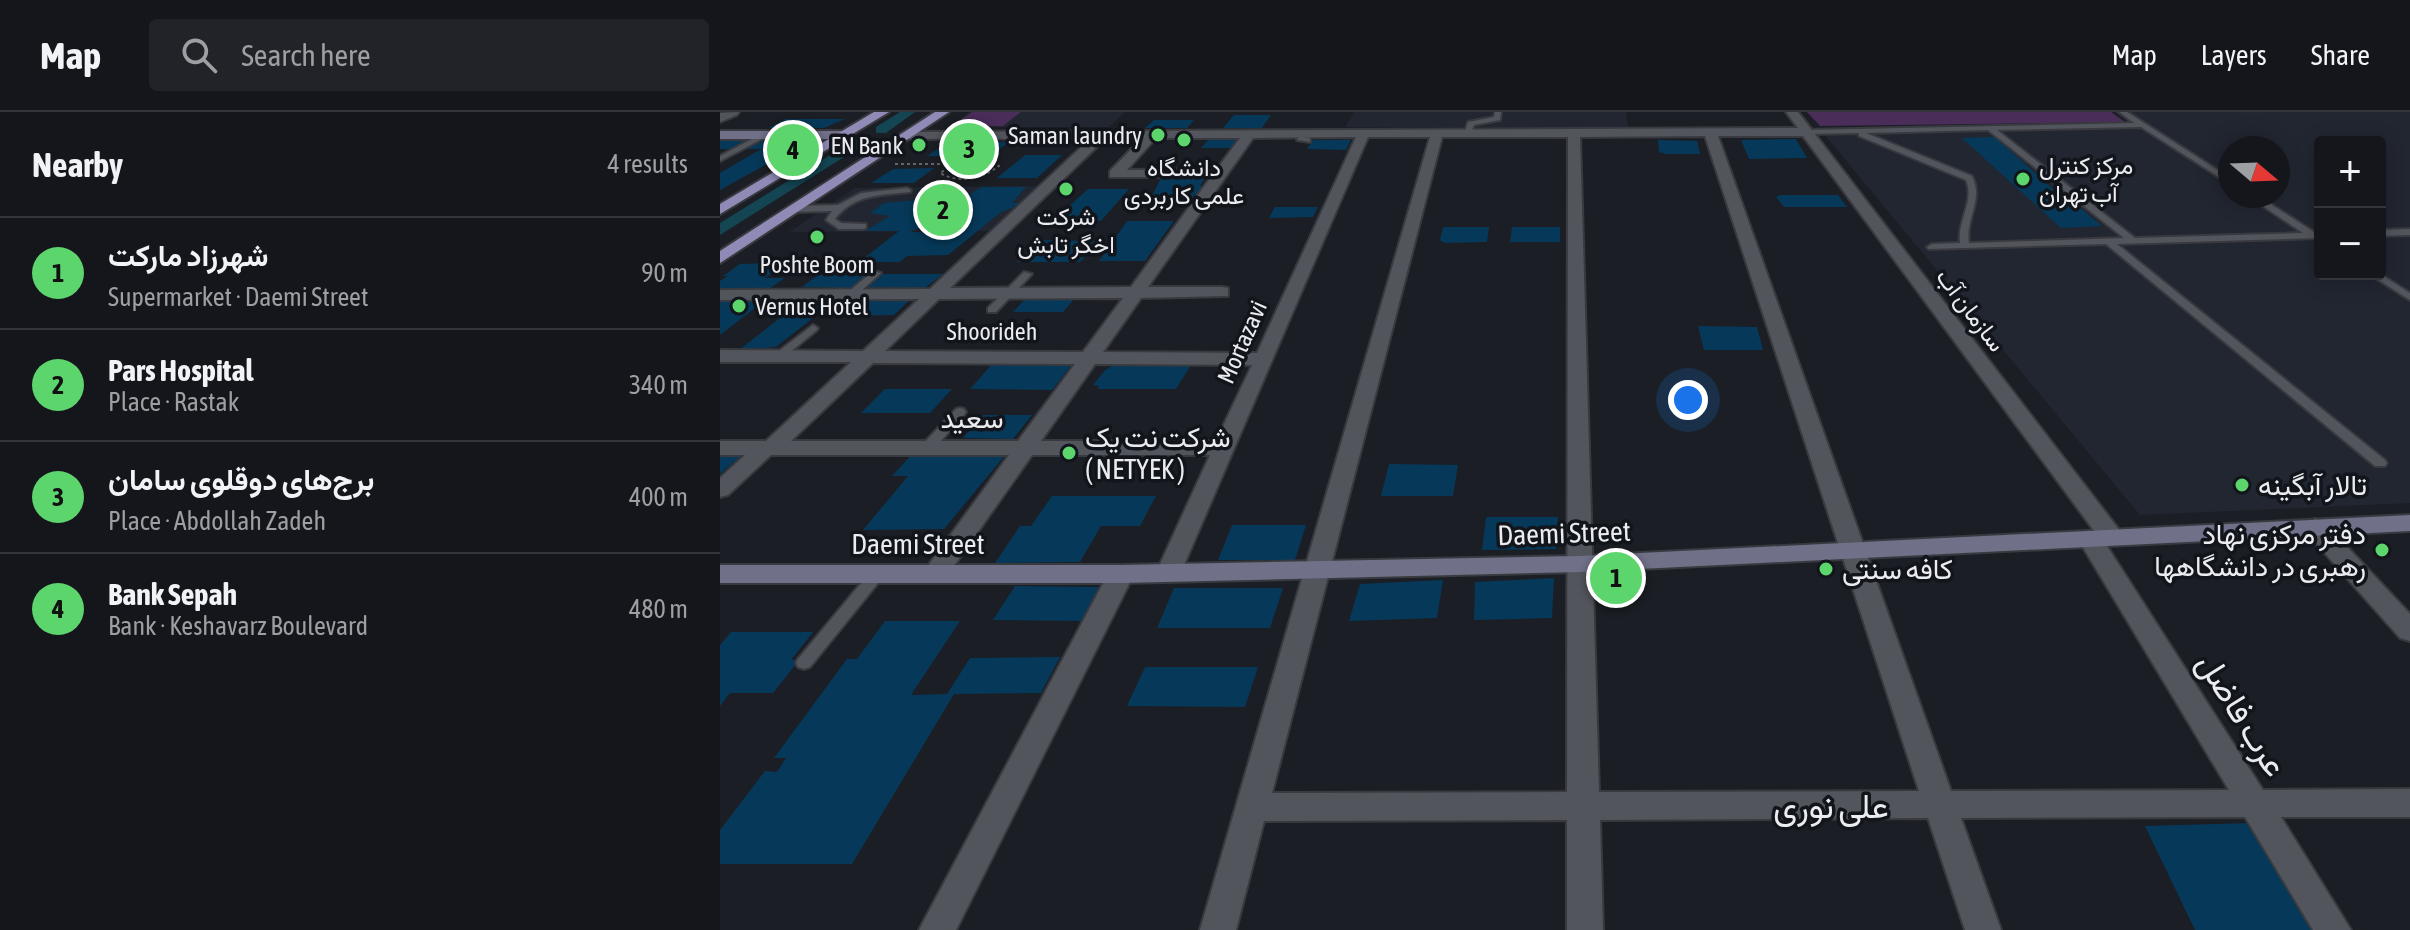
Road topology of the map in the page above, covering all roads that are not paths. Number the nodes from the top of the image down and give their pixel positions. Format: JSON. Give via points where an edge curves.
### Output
{"nodes":[{"id":1,"x":733,"y":112,"type":"edge"},
{"id":2,"x":883,"y":112,"type":"edge"},
{"id":3,"x":943,"y":112,"type":"edge"},
{"id":4,"x":1498,"y":112,"type":"edge"},
{"id":5,"x":1792,"y":112,"type":"edge"},
{"id":6,"x":2122,"y":112,"type":"edge"},
{"id":7,"x":720,"y":118,"type":"edge"},
{"id":8,"x":1124,"y":122,"type":"dead end"},
{"id":9,"x":1204,"y":123,"type":"dead end"},
{"id":10,"x":2142,"y":125,"type":"junction"},
{"id":11,"x":1990,"y":128,"type":"junction"},
{"id":12,"x":1854,"y":131,"type":"junction"},
{"id":13,"x":1574,"y":132,"type":"junction"},
{"id":14,"x":1710,"y":132,"type":"junction"},
{"id":15,"x":1807,"y":132,"type":"junction"},
{"id":16,"x":1364,"y":133,"type":"junction"},
{"id":17,"x":1437,"y":133,"type":"junction"},
{"id":18,"x":1467,"y":133,"type":"junction"},
{"id":19,"x":1107,"y":134,"type":"junction"},
{"id":20,"x":1153,"y":134,"type":"junction"},
{"id":21,"x":1195,"y":134,"type":"junction"},
{"id":22,"x":1249,"y":134,"type":"junction"},
{"id":23,"x":720,"y":135,"type":"edge"},
{"id":24,"x":766,"y":135,"type":"junction"},
{"id":25,"x":845,"y":135,"type":"junction"},
{"id":26,"x":908,"y":135,"type":"junction"},
{"id":27,"x":720,"y":159,"type":"edge"},
{"id":28,"x":1221,"y":173,"type":"junction"},
{"id":29,"x":2218,"y":174,"type":"edge"},
{"id":30,"x":907,"y":190,"type":"dead end"},
{"id":31,"x":839,"y":208,"type":"junction"},
{"id":32,"x":2271,"y":208,"type":"edge"},
{"id":33,"x":794,"y":209,"type":"junction"},
{"id":34,"x":720,"y":210,"type":"edge"},
{"id":35,"x":863,"y":226,"type":"dead end"},
{"id":36,"x":2410,"y":232,"type":"edge"},
{"id":37,"x":2386,"y":233,"type":"edge"},
{"id":38,"x":2314,"y":235,"type":"edge"},
{"id":39,"x":2314,"y":237,"type":"edge"},
{"id":40,"x":2133,"y":241,"type":"junction"},
{"id":41,"x":2109,"y":242,"type":"junction"},
{"id":42,"x":1965,"y":246,"type":"junction"},
{"id":43,"x":1932,"y":247,"type":"dead end"},
{"id":44,"x":720,"y":258,"type":"edge"},
{"id":45,"x":876,"y":273,"type":"dead end"},
{"id":46,"x":1027,"y":274,"type":"dead end"},
{"id":47,"x":2383,"y":280,"type":"edge"},
{"id":48,"x":1136,"y":292,"type":"junction"},
{"id":49,"x":1222,"y":292,"type":"dead end"},
{"id":50,"x":935,"y":293,"type":"junction"},
{"id":51,"x":1008,"y":293,"type":"junction"},
{"id":52,"x":852,"y":294,"type":"junction"},
{"id":53,"x":720,"y":295,"type":"edge"},
{"id":54,"x":2410,"y":297,"type":"edge"},
{"id":55,"x":992,"y":310,"type":"dead end"},
{"id":56,"x":830,"y":313,"type":"dead end"},
{"id":57,"x":813,"y":328,"type":"dead end"},
{"id":58,"x":720,"y":356,"type":"edge"},
{"id":59,"x":779,"y":356,"type":"junction"},
{"id":60,"x":868,"y":357,"type":"junction"},
{"id":61,"x":1089,"y":358,"type":"junction"},
{"id":62,"x":1263,"y":359,"type":"junction"},
{"id":63,"x":960,"y":412,"type":"dead end"},
{"id":64,"x":720,"y":448,"type":"edge"},
{"id":65,"x":768,"y":448,"type":"junction"},
{"id":66,"x":927,"y":448,"type":"junction"},
{"id":67,"x":1025,"y":448,"type":"junction"},
{"id":68,"x":1224,"y":448,"type":"junction"},
{"id":69,"x":2380,"y":463,"type":"dead end"},
{"id":70,"x":720,"y":490,"type":"edge"},
{"id":71,"x":2410,"y":523,"type":"edge"},
{"id":72,"x":2315,"y":527,"type":"junction"},
{"id":73,"x":2100,"y":538,"type":"junction"},
{"id":74,"x":1853,"y":550,"type":"junction"},
{"id":75,"x":1580,"y":564,"type":"junction"},
{"id":76,"x":1317,"y":569,"type":"junction"},
{"id":77,"x":1169,"y":573,"type":"junction"},
{"id":78,"x":720,"y":574,"type":"edge"},
{"id":79,"x":877,"y":574,"type":"junction"},
{"id":80,"x":935,"y":574,"type":"junction"},
{"id":81,"x":1121,"y":574,"type":"junction"},
{"id":82,"x":2410,"y":631,"type":"edge"},
{"id":83,"x":804,"y":663,"type":"dead end"},
{"id":84,"x":2254,"y":803,"type":"junction"},
{"id":85,"x":2410,"y":803,"type":"edge"},
{"id":86,"x":1940,"y":804,"type":"junction"},
{"id":87,"x":1584,"y":805,"type":"junction"},
{"id":88,"x":1252,"y":807,"type":"junction"},
{"id":89,"x":937,"y":930,"type":"edge"},
{"id":90,"x":1218,"y":930,"type":"edge"},
{"id":91,"x":1585,"y":930,"type":"edge"},
{"id":92,"x":1983,"y":930,"type":"edge"},
{"id":93,"x":2333,"y":930,"type":"edge"}],
"edges":[{"from":1,"to":7,"type":"street"},
{"from":2,"to":25,"type":"main road"},
{"from":3,"to":26,"type":"main road"},
{"from":4,"to":18,"type":"lane","via":[[1497,118],[1471,124]]},
{"from":5,"to":15,"type":"street","name":"سازمان آب"},
{"from":6,"to":10,"type":"lane"},
{"from":8,"to":19,"type":"street"},
{"from":9,"to":21,"type":"street"},
{"from":10,"to":11,"type":"lane"},
{"from":10,"to":29,"type":"lane"},
{"from":11,"to":12,"type":"lane"},
{"from":11,"to":40,"type":"lane"},
{"from":12,"to":15,"type":"lane"},
{"from":12,"to":42,"type":"lane","via":[[1969,178],[1974,200],[1960,230]]},
{"from":13,"to":14,"type":"street"},
{"from":13,"to":18,"type":"street"},
{"from":13,"to":75,"type":"street"},
{"from":14,"to":15,"type":"street"},
{"from":14,"to":74,"type":"street"},
{"from":15,"to":73,"type":"street","name":"سازمان آب"},
{"from":16,"to":17,"type":"street"},
{"from":16,"to":22,"type":"street","via":[[1305,137],[1272,128]]},
{"from":16,"to":62,"type":"street","name":"Mortazavi"},
{"from":17,"to":18,"type":"street"},
{"from":17,"to":76,"type":"street"},
{"from":19,"to":20,"type":"street"},
{"from":19,"to":26,"type":"street"},
{"from":19,"to":50,"type":"street"},
{"from":20,"to":21,"type":"street"},
{"from":20,"to":28,"type":"street","via":[[1115,174]]},
{"from":21,"to":22,"type":"street"},
{"from":22,"to":28,"type":"street"},
{"from":23,"to":24,"type":"street"},
{"from":24,"to":25,"type":"street"},
{"from":24,"to":27,"type":"lane"},
{"from":25,"to":26,"type":"main road"},
{"from":25,"to":34,"type":"main road"},
{"from":26,"to":33,"type":"main road"},
{"from":28,"to":48,"type":"street"},
{"from":30,"to":31,"type":"lane","via":[[867,194]]},
{"from":31,"to":33,"type":"lane"},
{"from":31,"to":35,"type":"lane","via":[[831,223]]},
{"from":32,"to":38,"type":"lane"},
{"from":33,"to":44,"type":"main road"},
{"from":36,"to":37,"type":"lane"},
{"from":39,"to":40,"type":"lane"},
{"from":40,"to":41,"type":"lane"},
{"from":41,"to":42,"type":"lane"},
{"from":41,"to":69,"type":"lane"},
{"from":42,"to":43,"type":"lane"},
{"from":45,"to":52,"type":"lane"},
{"from":46,"to":51,"type":"lane"},
{"from":47,"to":54,"type":"lane"},
{"from":48,"to":49,"type":"street"},
{"from":48,"to":51,"type":"street"},
{"from":48,"to":61,"type":"street"},
{"from":50,"to":51,"type":"street"},
{"from":50,"to":52,"type":"street"},
{"from":50,"to":60,"type":"street"},
{"from":51,"to":55,"type":"lane"},
{"from":52,"to":53,"type":"street"},
{"from":52,"to":56,"type":"lane"},
{"from":57,"to":59,"type":"lane"},
{"from":58,"to":59,"type":"street","name":"Shoorideh"},
{"from":59,"to":60,"type":"street","name":"Shoorideh"},
{"from":60,"to":61,"type":"street","name":"Shoorideh"},
{"from":60,"to":65,"type":"street"},
{"from":61,"to":62,"type":"street","name":"Shoorideh"},
{"from":61,"to":67,"type":"street"},
{"from":62,"to":68,"type":"street","name":"Mortazavi"},
{"from":63,"to":66,"type":"lane"},
{"from":64,"to":65,"type":"street","name":"سعید"},
{"from":65,"to":66,"type":"street","name":"سعید"},
{"from":65,"to":70,"type":"street"},
{"from":66,"to":67,"type":"street","name":"سعید"},
{"from":67,"to":68,"type":"street","name":"سعید"},
{"from":67,"to":80,"type":"street"},
{"from":68,"to":77,"type":"street","name":"Mortazavi"},
{"from":71,"to":72,"type":"street","name":"Daemi Street"},
{"from":72,"to":73,"type":"street","name":"Daemi Street"},
{"from":72,"to":82,"type":"street"},
{"from":73,"to":74,"type":"street","name":"Daemi Street"},
{"from":73,"to":84,"type":"street","name":"عرب فاضل"},
{"from":74,"to":75,"type":"street","name":"Daemi Street"},
{"from":74,"to":86,"type":"street"},
{"from":75,"to":76,"type":"street","name":"Daemi Street"},
{"from":75,"to":87,"type":"street"},
{"from":76,"to":77,"type":"street","name":"Daemi Street"},
{"from":76,"to":88,"type":"street"},
{"from":77,"to":81,"type":"street","name":"Daemi Street"},
{"from":78,"to":79,"type":"street","name":"Daemi Street"},
{"from":79,"to":80,"type":"street","name":"Daemi Street"},
{"from":79,"to":83,"type":"lane"},
{"from":80,"to":81,"type":"street","name":"Daemi Street"},
{"from":81,"to":89,"type":"street"},
{"from":84,"to":85,"type":"street","name":"علی نوری"},
{"from":84,"to":86,"type":"street","name":"علی نوری"},
{"from":84,"to":93,"type":"street","name":"عرب فاضل"},
{"from":86,"to":87,"type":"street","name":"علی نوری"},
{"from":86,"to":92,"type":"street"},
{"from":87,"to":88,"type":"street","name":"علی نوری"},
{"from":87,"to":91,"type":"street"},
{"from":88,"to":90,"type":"street"}]}
